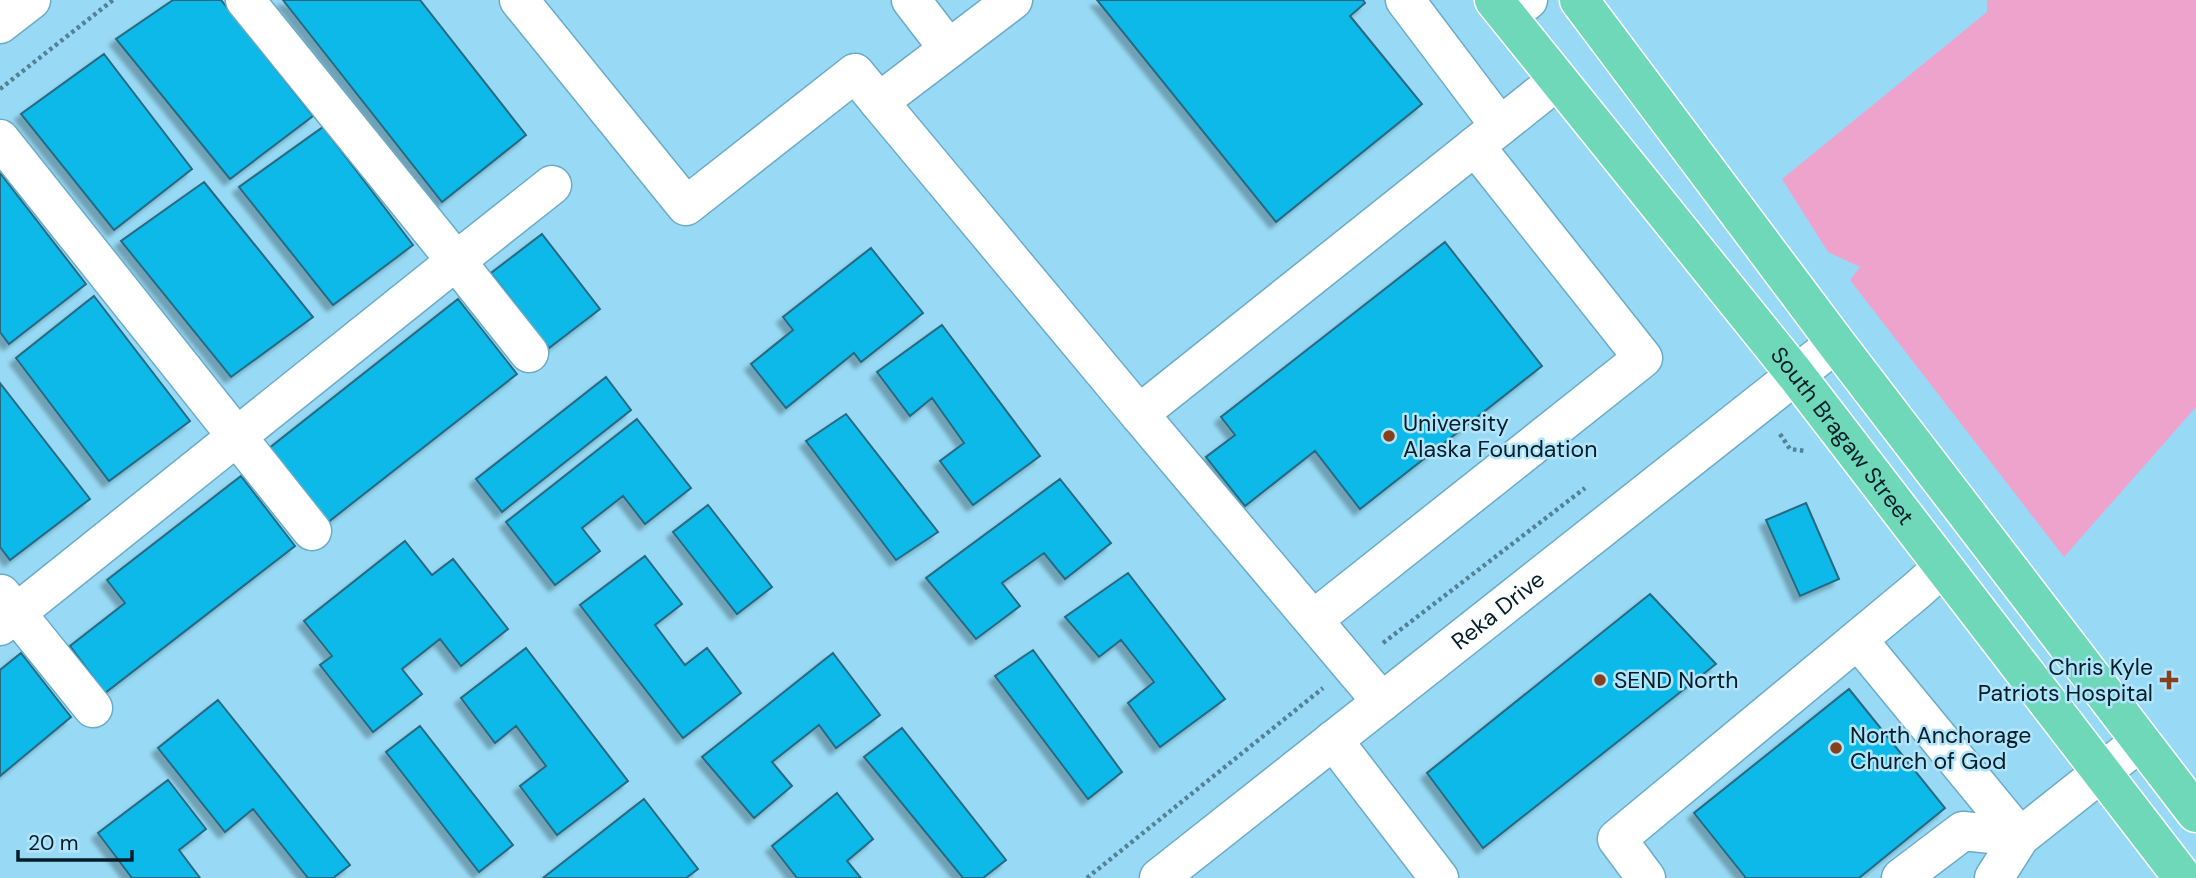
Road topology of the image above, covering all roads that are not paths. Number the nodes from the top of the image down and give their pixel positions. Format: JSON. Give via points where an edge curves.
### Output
{"nodes":[{"id":1,"x":31,"y":0,"type":"edge"},
{"id":2,"x":245,"y":0,"type":"edge"},
{"id":3,"x":519,"y":0,"type":"edge"},
{"id":4,"x":911,"y":0,"type":"edge"},
{"id":5,"x":1013,"y":0,"type":"edge"},
{"id":6,"x":1405,"y":0,"type":"edge"},
{"id":7,"x":1579,"y":0,"type":"edge"},
{"id":8,"x":1510,"y":5,"type":"edge"},
{"id":9,"x":0,"y":24,"type":"edge"},
{"id":10,"x":948,"y":48,"type":"junction"},
{"id":11,"x":1558,"y":80,"type":"junction"},
{"id":12,"x":879,"y":102,"type":"junction"},
{"id":13,"x":1488,"y":136,"type":"junction"},
{"id":14,"x":0,"y":139,"type":"edge"},
{"id":15,"x":552,"y":185,"type":"dead end"},
{"id":16,"x":456,"y":261,"type":"junction"},
{"id":17,"x":1836,"y":343,"type":"junction"},
{"id":18,"x":529,"y":353,"type":"dead end"},
{"id":19,"x":1796,"y":375,"type":"junction"},
{"id":20,"x":1139,"y":414,"type":"junction"},
{"id":21,"x":237,"y":436,"type":"junction"},
{"id":22,"x":312,"y":531,"type":"dead end"},
{"id":23,"x":1943,"y":567,"type":"junction"},
{"id":24,"x":5,"y":610,"type":"edge"},
{"id":25,"x":1313,"y":620,"type":"junction"},
{"id":26,"x":1858,"y":639,"type":"junction"},
{"id":27,"x":1382,"y":702,"type":"junction"},
{"id":28,"x":93,"y":708,"type":"dead end"},
{"id":29,"x":1333,"y":740,"type":"junction"},
{"id":30,"x":2141,"y":741,"type":"junction"},
{"id":31,"x":2102,"y":773,"type":"junction"},
{"id":32,"x":2196,"y":813,"type":"edge"},
{"id":33,"x":2020,"y":836,"type":"junction"},
{"id":34,"x":1159,"y":878,"type":"edge"},
{"id":35,"x":1439,"y":878,"type":"edge"},
{"id":36,"x":1646,"y":878,"type":"edge"},
{"id":37,"x":1901,"y":878,"type":"edge"},
{"id":38,"x":1994,"y":878,"type":"edge"},
{"id":39,"x":2183,"y":878,"type":"edge"}],
"edges":[{"from":1,"to":9,"type":"street"},
{"from":2,"to":16,"type":"street"},
{"from":3,"to":12,"type":"street","via":[[686,206],[855,73]]},
{"from":4,"to":10,"type":"street"},
{"from":5,"to":10,"type":"street"},
{"from":6,"to":13,"type":"street"},
{"from":7,"to":17,"type":"main road"},
{"from":8,"to":11,"type":"main road","name":"South Bragaw Street"},
{"from":10,"to":12,"type":"street"},
{"from":11,"to":13,"type":"street"},
{"from":11,"to":19,"type":"main road","name":"South Bragaw Street"},
{"from":12,"to":20,"type":"street"},
{"from":13,"to":20,"type":"street"},
{"from":13,"to":25,"type":"street","via":[[1643,358]]},
{"from":14,"to":21,"type":"street"},
{"from":15,"to":16,"type":"street"},
{"from":16,"to":18,"type":"street"},
{"from":16,"to":21,"type":"street"},
{"from":17,"to":19,"type":"street","name":"Reka Drive"},
{"from":17,"to":30,"type":"main road"},
{"from":19,"to":23,"type":"main road","name":"South Bragaw Street"},
{"from":19,"to":27,"type":"street","name":"Reka Drive"},
{"from":20,"to":25,"type":"street"},
{"from":21,"to":22,"type":"street"},
{"from":21,"to":24,"type":"street"},
{"from":23,"to":26,"type":"street"},
{"from":23,"to":31,"type":"main road","name":"South Bragaw Street"},
{"from":24,"to":28,"type":"street"},
{"from":25,"to":27,"type":"street"},
{"from":26,"to":33,"type":"street"},
{"from":26,"to":36,"type":"street","via":[[1616,839]]},
{"from":27,"to":29,"type":"street","name":"Reka Drive"},
{"from":29,"to":34,"type":"street","name":"Reka Drive"},
{"from":29,"to":35,"type":"street"},
{"from":30,"to":31,"type":"street"},
{"from":30,"to":32,"type":"main road"},
{"from":31,"to":33,"type":"street"},
{"from":31,"to":39,"type":"main road","name":"South Bragaw Street"},
{"from":33,"to":37,"type":"street","via":[[1963,831]]},
{"from":33,"to":38,"type":"street"}]}
